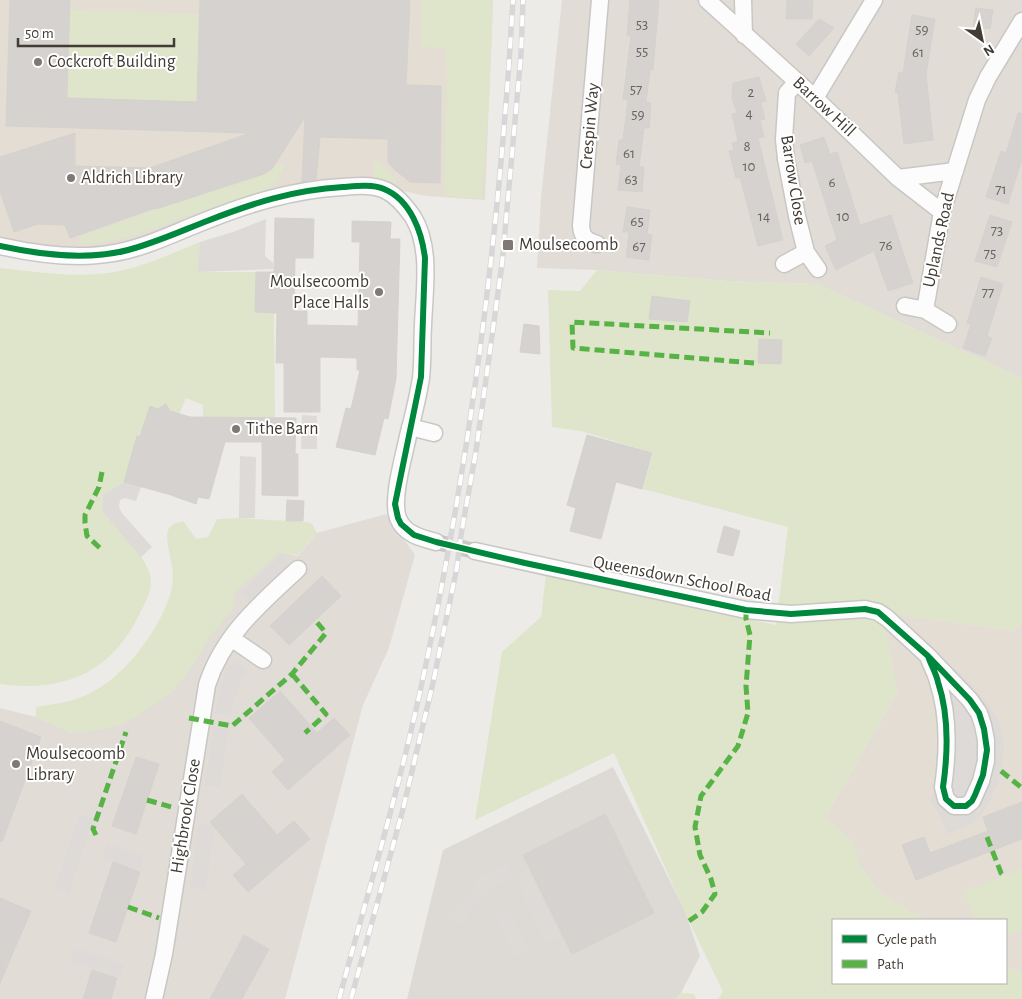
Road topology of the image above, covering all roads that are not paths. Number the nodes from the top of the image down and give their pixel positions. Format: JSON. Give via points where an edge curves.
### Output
{"nodes":[{"id":1,"x":600,"y":0,"type":"edge"},
{"id":2,"x":707,"y":0,"type":"edge"},
{"id":3,"x":744,"y":0,"type":"edge"},
{"id":4,"x":874,"y":0,"type":"edge"},
{"id":5,"x":1022,"y":21,"type":"edge"},
{"id":6,"x":744,"y":35,"type":"junction"},
{"id":7,"x":797,"y":82,"type":"junction"},
{"id":8,"x":815,"y":98,"type":"junction"},
{"id":9,"x":955,"y":171,"type":"junction"},
{"id":10,"x":898,"y":178,"type":"junction"},
{"id":11,"x":942,"y":212,"type":"junction"},
{"id":12,"x":597,"y":244,"type":"dead end"},
{"id":13,"x":0,"y":246,"type":"edge"},
{"id":14,"x":806,"y":252,"type":"junction"},
{"id":15,"x":784,"y":264,"type":"dead end"},
{"id":16,"x":818,"y":269,"type":"dead end"},
{"id":17,"x":905,"y":306,"type":"dead end"},
{"id":18,"x":925,"y":310,"type":"junction"},
{"id":19,"x":948,"y":324,"type":"dead end"},
{"id":20,"x":410,"y":427,"type":"junction"},
{"id":21,"x":434,"y":432,"type":"dead end"},
{"id":22,"x":436,"y":542,"type":"tunnel mouth"},
{"id":23,"x":474,"y":551,"type":"tunnel mouth"},
{"id":24,"x":298,"y":569,"type":"dead end"},
{"id":25,"x":231,"y":638,"type":"junction"},
{"id":26,"x":928,"y":656,"type":"junction"},
{"id":27,"x":262,"y":660,"type":"dead end"},
{"id":28,"x":154,"y":999,"type":"edge"}],
"edges":[{"from":1,"to":12,"type":"street","name":"Crespin Way","via":[[581,226],[583,236]]},
{"from":2,"to":6,"type":"street","name":"Barrow Hill"},
{"from":3,"to":6,"type":"street"},
{"from":4,"to":8,"type":"street"},
{"from":5,"to":9,"type":"street","name":"Uplands Road","via":[[977,100]]},
{"from":6,"to":7,"type":"street","name":"Barrow Hill"},
{"from":7,"to":8,"type":"street","name":"Barrow Hill"},
{"from":7,"to":14,"type":"street","name":"Barrow Close","via":[[787,93],[784,138],[796,216]]},
{"from":8,"to":10,"type":"street","name":"Barrow Hill"},
{"from":9,"to":10,"type":"street","name":"Uplands Road"},
{"from":9,"to":11,"type":"street","name":"Uplands Road"},
{"from":10,"to":11,"type":"street","name":"Barrow Hill"},
{"from":11,"to":18,"type":"street","name":"Uplands Road"},
{"from":13,"to":20,"type":"street","via":[[64,255],[112,254],[286,194],[352,186],[384,189],[398,199],[412,216],[423,244],[421,378]]},
{"from":14,"to":15,"type":"street"},
{"from":14,"to":16,"type":"street","name":"Barrow Close"},
{"from":17,"to":18,"type":"street","name":"Uplands Road"},
{"from":18,"to":19,"type":"street","name":"Uplands Road"},
{"from":20,"to":21,"type":"street"},
{"from":20,"to":22,"type":"street","via":[[396,511],[401,524],[410,533]]},
{"from":23,"to":26,"type":"street","name":"Queensdown School Road","via":[[746,610],[791,614],[873,610],[887,618]]},
{"from":24,"to":25,"type":"street","name":"Highbrook Close","via":[[258,606]]},
{"from":25,"to":27,"type":"street"},
{"from":25,"to":28,"type":"street","name":"Highbrook Close","via":[[216,662],[208,685]]},
{"from":26,"to":26,"type":"street","name":"Queensdown School Road","via":[[975,706],[983,725],[987,750],[985,769],[972,801],[966,806],[954,806],[944,793],[945,716],[938,680]]}]}
